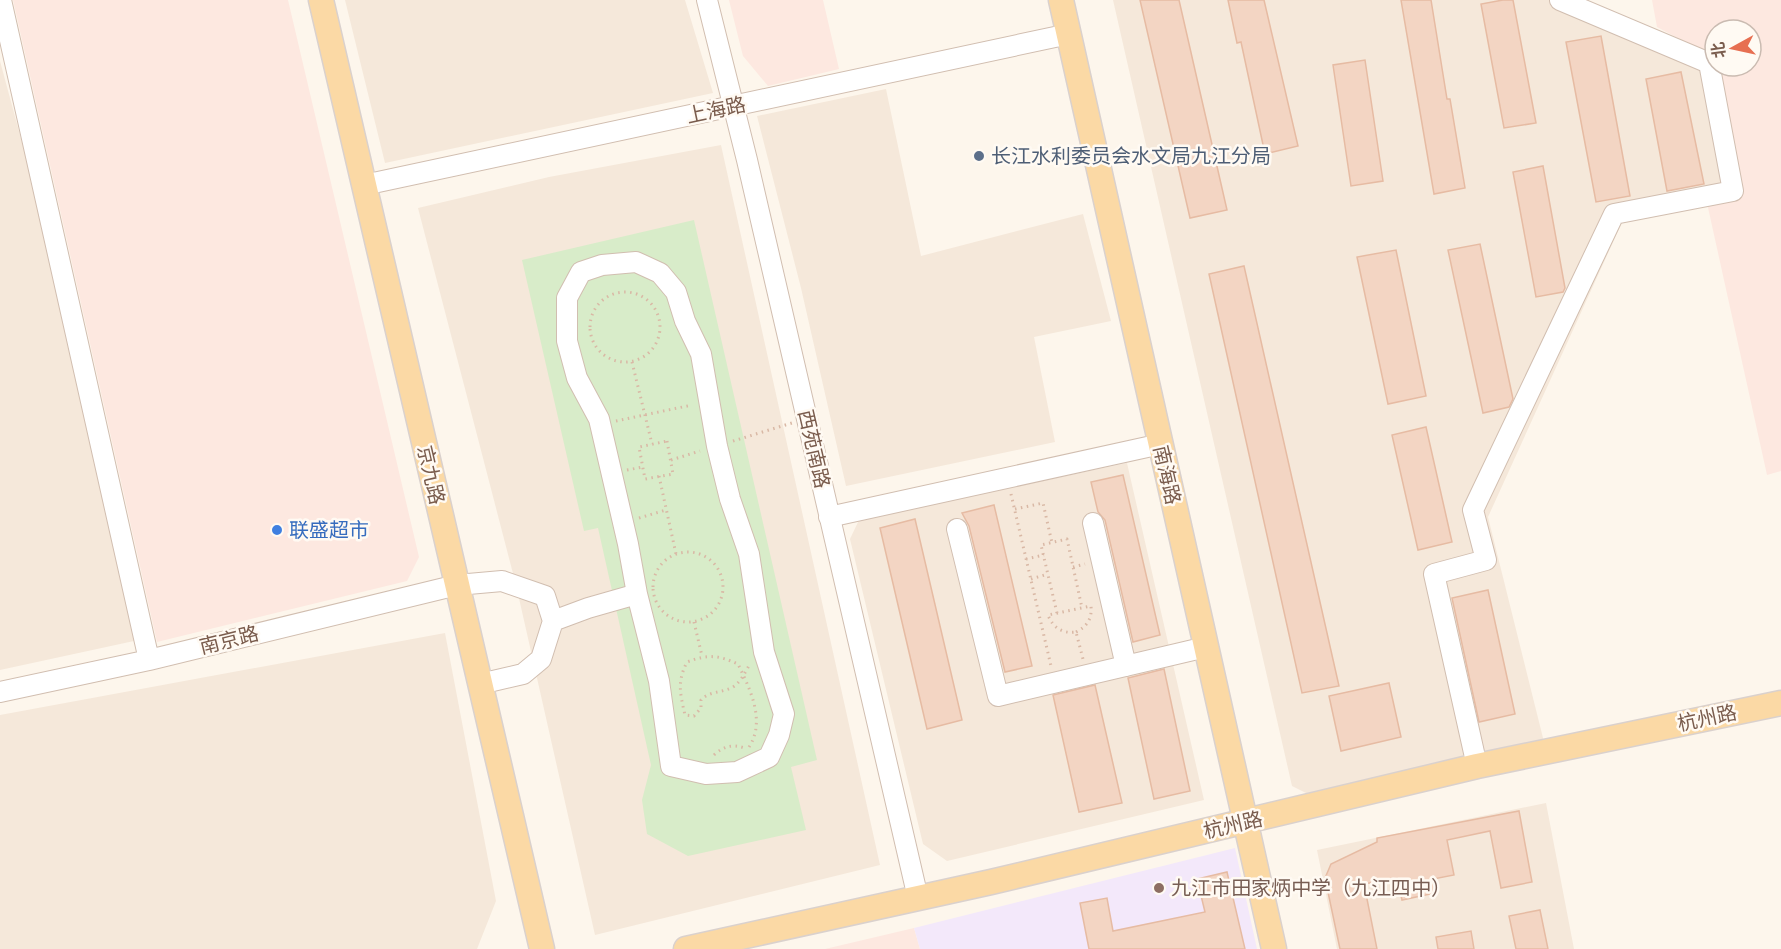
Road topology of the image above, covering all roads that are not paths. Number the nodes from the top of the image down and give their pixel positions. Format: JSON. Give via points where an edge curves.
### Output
{"nodes":[{"id":1,"x":1,"y":0,"type":"edge"},
{"id":2,"x":321,"y":0,"type":"edge"},
{"id":3,"x":707,"y":0,"type":"edge"},
{"id":4,"x":1061,"y":0,"type":"edge"},
{"id":5,"x":1560,"y":0,"type":"edge"},
{"id":6,"x":1069,"y":34,"type":"junction"},
{"id":7,"x":733,"y":106,"type":"junction"},
{"id":8,"x":364,"y":185,"type":"junction"},
{"id":9,"x":1161,"y":444,"type":"junction"},
{"id":10,"x":829,"y":517,"type":"junction"},
{"id":11,"x":1094,"y":523,"type":"dead end"},
{"id":12,"x":957,"y":529,"type":"dead end"},
{"id":13,"x":457,"y":585,"type":"junction"},
{"id":14,"x":637,"y":594,"type":"junction"},
{"id":15,"x":553,"y":621,"type":"junction"},
{"id":16,"x":1206,"y":647,"type":"junction"},
{"id":17,"x":149,"y":660,"type":"junction"},
{"id":18,"x":1126,"y":666,"type":"junction"},
{"id":19,"x":480,"y":684,"type":"junction"},
{"id":20,"x":0,"y":692,"type":"edge"},
{"id":21,"x":1781,"y":703,"type":"edge"},
{"id":22,"x":1477,"y":766,"type":"junction"},
{"id":23,"x":1245,"y":822,"type":"junction"},
{"id":24,"x":918,"y":898,"type":"junction"},
{"id":25,"x":542,"y":949,"type":"edge"},
{"id":26,"x":686,"y":949,"type":"edge"},
{"id":27,"x":1274,"y":949,"type":"edge"}],
"edges":[{"from":1,"to":17,"type":"street"},
{"from":2,"to":8,"type":"main road","name":"京九路"},
{"from":3,"to":7,"type":"street","name":"西苑南路"},
{"from":4,"to":6,"type":"main road","name":"南海路"},
{"from":5,"to":22,"type":"street","via":[[1709,63],[1733,191],[1614,214],[1473,510],[1486,560],[1434,574]]},
{"from":6,"to":7,"type":"street","name":"上海路"},
{"from":6,"to":9,"type":"main road","name":"南海路"},
{"from":7,"to":8,"type":"street","name":"上海路"},
{"from":7,"to":10,"type":"street","name":"西苑南路"},
{"from":8,"to":13,"type":"main road","name":"京九路"},
{"from":9,"to":10,"type":"street"},
{"from":9,"to":16,"type":"main road","name":"南海路"},
{"from":10,"to":24,"type":"street","name":"西苑南路"},
{"from":11,"to":18,"type":"street"},
{"from":12,"to":18,"type":"street","via":[[998,696]]},
{"from":13,"to":15,"type":"street","name":"南京路","via":[[502,581],[538,593],[545,596]]},
{"from":13,"to":17,"type":"street","name":"南京路"},
{"from":13,"to":19,"type":"main road","name":"京九路"},
{"from":14,"to":14,"type":"street","via":[[600,424],[577,378],[567,341],[567,298],[581,272],[602,265],[636,262],[660,273],[676,292],[701,354],[717,446],[749,554],[764,652],[784,714],[769,757],[738,772],[706,774],[670,766],[659,681]]},
{"from":14,"to":15,"type":"street"},
{"from":15,"to":19,"type":"street","via":[[541,659],[523,674]]},
{"from":16,"to":18,"type":"street"},
{"from":16,"to":23,"type":"main road","name":"南海路"},
{"from":17,"to":20,"type":"street","name":"南京路"},
{"from":19,"to":25,"type":"main road","name":"京九路"},
{"from":21,"to":22,"type":"main road","name":"杭州路"},
{"from":22,"to":23,"type":"main road","name":"杭州路"},
{"from":23,"to":24,"type":"main road","name":"杭州路"},
{"from":23,"to":27,"type":"main road","name":"南海路"},
{"from":24,"to":26,"type":"main road","name":"杭州路"}]}
